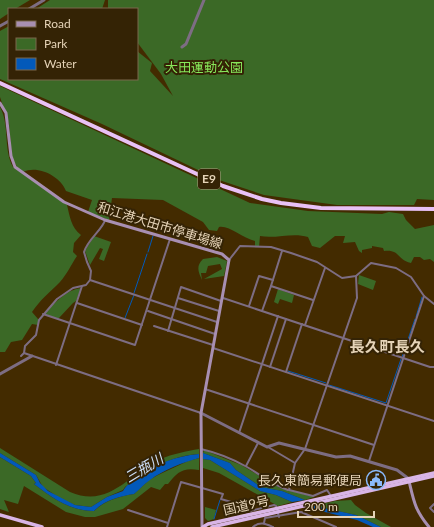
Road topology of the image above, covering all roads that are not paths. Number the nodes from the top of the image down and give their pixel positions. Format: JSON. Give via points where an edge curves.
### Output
{"nodes":[{"id":1,"x":44,"y":0,"type":"edge"},
{"id":2,"x":204,"y":0,"type":"edge"},
{"id":3,"x":31,"y":8,"type":"edge"},
{"id":4,"x":182,"y":47,"type":"dead end"},
{"id":5,"x":0,"y":83,"type":"edge"},
{"id":6,"x":0,"y":103,"type":"edge"},
{"id":7,"x":434,"y":209,"type":"edge"},
{"id":8,"x":105,"y":220,"type":"junction"},
{"id":9,"x":171,"y":239,"type":"junction"},
{"id":10,"x":282,"y":250,"type":"junction"},
{"id":11,"x":229,"y":260,"type":"junction"},
{"id":12,"x":325,"y":268,"type":"junction"},
{"id":13,"x":356,"y":276,"type":"junction"},
{"id":14,"x":90,"y":280,"type":"junction"},
{"id":15,"x":273,"y":280,"type":"junction"},
{"id":16,"x":82,"y":286,"type":"junction"},
{"id":17,"x":271,"y":286,"type":"junction"},
{"id":18,"x":424,"y":296,"type":"junction"},
{"id":19,"x":178,"y":298,"type":"junction"},
{"id":20,"x":221,"y":299,"type":"junction"},
{"id":21,"x":150,"y":300,"type":"junction"},
{"id":22,"x":314,"y":300,"type":"junction"},
{"id":23,"x":76,"y":303,"type":"junction"},
{"id":24,"x":434,"y":304,"type":"edge"},
{"id":25,"x":249,"y":306,"type":"junction"},
{"id":26,"x":176,"y":309,"type":"junction"},
{"id":27,"x":148,"y":311,"type":"dead end"},
{"id":28,"x":219,"y":311,"type":"junction"},
{"id":29,"x":262,"y":311,"type":"junction"},
{"id":30,"x":43,"y":314,"type":"junction"},
{"id":31,"x":278,"y":316,"type":"junction"},
{"id":32,"x":286,"y":319,"type":"junction"},
{"id":33,"x":172,"y":320,"type":"junction"},
{"id":34,"x":217,"y":322,"type":"junction"},
{"id":35,"x":70,"y":323,"type":"junction"},
{"id":36,"x":302,"y":324,"type":"junction"},
{"id":37,"x":142,"y":325,"type":"junction"},
{"id":38,"x":305,"y":325,"type":"junction"},
{"id":39,"x":154,"y":326,"type":"dead end"},
{"id":40,"x":168,"y":331,"type":"junction"},
{"id":41,"x":215,"y":334,"type":"junction"},
{"id":42,"x":344,"y":338,"type":"junction"},
{"id":43,"x":213,"y":346,"type":"junction"},
{"id":44,"x":24,"y":353,"type":"junction"},
{"id":45,"x":20,"y":356,"type":"dead end"},
{"id":46,"x":32,"y":356,"type":"junction"},
{"id":47,"x":403,"y":358,"type":"junction"},
{"id":48,"x":262,"y":364,"type":"junction"},
{"id":49,"x":56,"y":365,"type":"junction"},
{"id":50,"x":270,"y":367,"type":"junction"},
{"id":51,"x":434,"y":367,"type":"edge"},
{"id":52,"x":286,"y":372,"type":"junction"},
{"id":53,"x":0,"y":374,"type":"edge"},
{"id":54,"x":327,"y":386,"type":"junction"},
{"id":55,"x":205,"y":390,"type":"junction"},
{"id":56,"x":249,"y":404,"type":"junction"},
{"id":57,"x":387,"y":406,"type":"junction"},
{"id":58,"x":201,"y":413,"type":"junction"},
{"id":59,"x":434,"y":421,"type":"edge"},
{"id":60,"x":314,"y":426,"type":"junction"},
{"id":61,"x":239,"y":434,"type":"junction"},
{"id":62,"x":258,"y":443,"type":"junction"},
{"id":63,"x":374,"y":445,"type":"junction"},
{"id":64,"x":267,"y":447,"type":"junction"},
{"id":65,"x":305,"y":448,"type":"junction"},
{"id":66,"x":201,"y":450,"type":"junction"},
{"id":67,"x":369,"y":461,"type":"junction"},
{"id":68,"x":295,"y":463,"type":"junction"},
{"id":69,"x":246,"y":466,"type":"junction"},
{"id":70,"x":434,"y":473,"type":"edge"},
{"id":71,"x":434,"y":476,"type":"edge"},
{"id":72,"x":409,"y":480,"type":"junction"},
{"id":73,"x":201,"y":488,"type":"junction"},
{"id":74,"x":289,"y":490,"type":"junction"},
{"id":75,"x":331,"y":498,"type":"junction"},
{"id":76,"x":434,"y":504,"type":"edge"},
{"id":77,"x":128,"y":510,"type":"dead end"},
{"id":78,"x":277,"y":510,"type":"junction"},
{"id":79,"x":434,"y":512,"type":"edge"},
{"id":80,"x":0,"y":515,"type":"edge"},
{"id":81,"x":255,"y":515,"type":"junction"},
{"id":82,"x":279,"y":517,"type":"junction"},
{"id":83,"x":168,"y":523,"type":"junction"},
{"id":84,"x":264,"y":523,"type":"junction"},
{"id":85,"x":256,"y":524,"type":"junction"},
{"id":86,"x":42,"y":527,"type":"edge"},
{"id":87,"x":167,"y":527,"type":"edge"},
{"id":88,"x":202,"y":527,"type":"edge"},
{"id":89,"x":212,"y":527,"type":"edge"},
{"id":90,"x":252,"y":527,"type":"edge"},
{"id":91,"x":273,"y":527,"type":"edge"},
{"id":92,"x":336,"y":527,"type":"edge"},
{"id":93,"x":429,"y":527,"type":"edge"}],
"edges":[{"from":1,"to":3,"type":"street"},
{"from":2,"to":4,"type":"street","via":[[186,44]]},
{"from":5,"to":7,"type":"highway","number":"E9","via":[[223,186],[255,197],[321,208]]},
{"from":6,"to":8,"type":"main road","name":"和江港大田市停車場線","via":[[6,113],[15,167],[64,202]]},
{"from":8,"to":9,"type":"main road","name":"和江港大田市停車場線"},
{"from":8,"to":14,"type":"street","via":[[84,252],[91,271]]},
{"from":9,"to":11,"type":"main road","name":"和江港大田市停車場線","via":[[222,254]]},
{"from":9,"to":21,"type":"street"},
{"from":10,"to":11,"type":"street","via":[[240,246]]},
{"from":10,"to":12,"type":"street","via":[[317,262]]},
{"from":10,"to":15,"type":"street"},
{"from":11,"to":20,"type":"main road","name":"和江港大田市停車場線"},
{"from":12,"to":13,"type":"street","via":[[342,278]]},
{"from":12,"to":22,"type":"street"},
{"from":13,"to":18,"type":"street","via":[[371,263],[384,265],[406,273]]},
{"from":13,"to":42,"type":"street","via":[[357,298]]},
{"from":14,"to":16,"type":"street"},
{"from":14,"to":21,"type":"street"},
{"from":15,"to":17,"type":"street"},
{"from":15,"to":25,"type":"street","via":[[259,276]]},
{"from":16,"to":23,"type":"street"},
{"from":16,"to":30,"type":"street","via":[[73,288],[57,299]]},
{"from":17,"to":22,"type":"street"},
{"from":17,"to":29,"type":"street"},
{"from":18,"to":24,"type":"street"},
{"from":18,"to":47,"type":"street"},
{"from":19,"to":20,"type":"street","via":[[181,287]]},
{"from":19,"to":26,"type":"street"},
{"from":19,"to":28,"type":"street"},
{"from":20,"to":25,"type":"street"},
{"from":20,"to":28,"type":"main road","name":"和江港大田市停車場線"},
{"from":21,"to":26,"type":"street"},
{"from":21,"to":37,"type":"street"},
{"from":22,"to":38,"type":"street"},
{"from":23,"to":35,"type":"street"},
{"from":23,"to":37,"type":"street"},
{"from":25,"to":29,"type":"street"},
{"from":26,"to":33,"type":"street"},
{"from":26,"to":34,"type":"street"},
{"from":27,"to":33,"type":"street"},
{"from":28,"to":34,"type":"main road","name":"和江港大田市停車場線"},
{"from":29,"to":31,"type":"street"},
{"from":30,"to":35,"type":"street"},
{"from":30,"to":44,"type":"street","via":[[36,336],[25,346]]},
{"from":31,"to":32,"type":"street"},
{"from":31,"to":48,"type":"street"},
{"from":32,"to":36,"type":"street"},
{"from":32,"to":50,"type":"street"},
{"from":33,"to":40,"type":"street"},
{"from":33,"to":41,"type":"street"},
{"from":34,"to":41,"type":"main road","name":"和江港大田市停車場線"},
{"from":35,"to":37,"type":"street","via":[[135,345]]},
{"from":35,"to":49,"type":"street"},
{"from":36,"to":38,"type":"street"},
{"from":36,"to":52,"type":"street"},
{"from":38,"to":42,"type":"street"},
{"from":39,"to":40,"type":"street"},
{"from":40,"to":43,"type":"street"},
{"from":41,"to":43,"type":"main road","name":"和江港大田市停車場線"},
{"from":42,"to":47,"type":"street"},
{"from":42,"to":54,"type":"street"},
{"from":43,"to":48,"type":"street"},
{"from":43,"to":55,"type":"main road","name":"和江港大田市停車場線"},
{"from":44,"to":45,"type":"street"},
{"from":44,"to":46,"type":"street"},
{"from":46,"to":49,"type":"street"},
{"from":46,"to":53,"type":"street"},
{"from":47,"to":51,"type":"street"},
{"from":47,"to":57,"type":"street"},
{"from":48,"to":50,"type":"street"},
{"from":48,"to":56,"type":"street"},
{"from":49,"to":58,"type":"street"},
{"from":50,"to":52,"type":"street"},
{"from":52,"to":54,"type":"street"},
{"from":54,"to":57,"type":"street"},
{"from":54,"to":60,"type":"street"},
{"from":55,"to":56,"type":"street"},
{"from":55,"to":58,"type":"main road","name":"和江港大田市停車場線"},
{"from":56,"to":60,"type":"street"},
{"from":56,"to":61,"type":"street"},
{"from":57,"to":59,"type":"street"},
{"from":57,"to":63,"type":"street"},
{"from":58,"to":61,"type":"street"},
{"from":58,"to":66,"type":"main road","name":"和江港大田市停車場線"},
{"from":60,"to":63,"type":"street"},
{"from":60,"to":65,"type":"street"},
{"from":61,"to":62,"type":"street"},
{"from":62,"to":64,"type":"street"},
{"from":62,"to":69,"type":"street"},
{"from":63,"to":67,"type":"street"},
{"from":64,"to":65,"type":"street","via":[[279,443]]},
{"from":64,"to":68,"type":"street"},
{"from":65,"to":67,"type":"street","via":[[336,457],[350,456]]},
{"from":65,"to":68,"type":"street"},
{"from":66,"to":69,"type":"street","via":[[224,455]]},
{"from":66,"to":73,"type":"main road","name":"和江港大田市停車場線"},
{"from":67,"to":72,"type":"street","via":[[397,470]]},
{"from":68,"to":74,"type":"street"},
{"from":69,"to":74,"type":"street","via":[[274,484]]},
{"from":70,"to":72,"type":"highway","name":"国道9号"},
{"from":71,"to":72,"type":"highway","name":"国道9号"},
{"from":72,"to":75,"type":"highway","name":"国道9号"},
{"from":72,"to":93,"type":"main road","via":[[416,510]]},
{"from":73,"to":78,"type":"street","via":[[223,494],[221,499],[248,507],[250,511],[274,505]]},
{"from":73,"to":83,"type":"street","via":[[181,482]]},
{"from":73,"to":88,"type":"main road","name":"和江港大田市停車場線"},
{"from":74,"to":75,"type":"street","via":[[313,496],[327,490]]},
{"from":75,"to":78,"type":"highway","name":"国道9号"},
{"from":75,"to":78,"type":"highway","name":"国道9号","via":[[285,506]]},
{"from":76,"to":79,"type":"street","via":[[430,508]]},
{"from":77,"to":83,"type":"street"},
{"from":78,"to":81,"type":"highway","name":"国道9号"},
{"from":78,"to":82,"type":"street"},
{"from":80,"to":86,"type":"highway"},
{"from":81,"to":85,"type":"street"},
{"from":81,"to":88,"type":"highway","name":"国道9号"},
{"from":81,"to":89,"type":"highway","name":"国道9号"},
{"from":82,"to":84,"type":"street","via":[[265,518]]},
{"from":82,"to":92,"type":"street","via":[[301,512]]},
{"from":83,"to":87,"type":"street"},
{"from":84,"to":85,"type":"street"},
{"from":84,"to":91,"type":"street"},
{"from":85,"to":90,"type":"street"}]}
